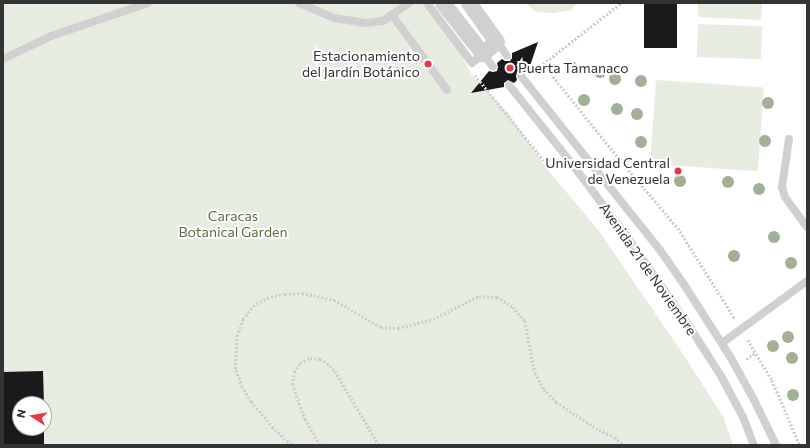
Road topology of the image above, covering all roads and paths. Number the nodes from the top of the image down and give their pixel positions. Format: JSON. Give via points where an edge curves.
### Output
{"nodes":[{"id":1,"x":148,"y":3,"type":"edge"},
{"id":2,"x":299,"y":3,"type":"edge"},
{"id":3,"x":409,"y":3,"type":"edge"},
{"id":4,"x":427,"y":3,"type":"edge"},
{"id":5,"x":443,"y":3,"type":"edge"},
{"id":6,"x":469,"y":3,"type":"edge"},
{"id":7,"x":620,"y":3,"type":"edge"},
{"id":8,"x":392,"y":15,"type":"junction"},
{"id":9,"x":497,"y":42,"type":"junction"},
{"id":10,"x":483,"y":54,"type":"junction"},
{"id":11,"x":507,"y":56,"type":"dead end"},
{"id":12,"x":3,"y":59,"type":"edge"},
{"id":13,"x":543,"y":64,"type":"junction"},
{"id":14,"x":493,"y":67,"type":"dead end"},
{"id":15,"x":474,"y":74,"type":"dead end"},
{"id":16,"x":523,"y":78,"type":"joint"},
{"id":17,"x":509,"y":85,"type":"dead end"},
{"id":18,"x":447,"y":90,"type":"dead end"},
{"id":19,"x":789,"y":139,"type":"dead end"},
{"id":20,"x":550,"y":168,"type":"dead end"},
{"id":21,"x":807,"y":227,"type":"edge"},
{"id":22,"x":807,"y":281,"type":"edge"},
{"id":23,"x":741,"y":329,"type":"junction"},
{"id":24,"x":722,"y":343,"type":"junction"},
{"id":25,"x":291,"y":445,"type":"edge"},
{"id":26,"x":320,"y":445,"type":"edge"},
{"id":27,"x":378,"y":445,"type":"edge"},
{"id":28,"x":623,"y":445,"type":"edge"},
{"id":29,"x":754,"y":445,"type":"edge"},
{"id":30,"x":776,"y":445,"type":"edge"},
{"id":31,"x":800,"y":445,"type":"edge"}],
"edges":[{"from":1,"to":12,"type":"lane","via":[[51,36]]},
{"from":2,"to":8,"type":"lane","via":[[334,18],[354,22],[377,22]]},
{"from":3,"to":8,"type":"lane"},
{"from":4,"to":10,"type":"lane","via":[[472,63]]},
{"from":5,"to":10,"type":"street"},
{"from":6,"to":9,"type":"street"},
{"from":7,"to":13,"type":"path"},
{"from":8,"to":18,"type":"lane"},
{"from":9,"to":10,"type":"street"},
{"from":9,"to":11,"type":"lane"},
{"from":10,"to":14,"type":"lane"},
{"from":13,"to":16,"type":"path"},
{"from":13,"to":23,"type":"path","via":[[678,228]]},
{"from":15,"to":20,"type":"path"},
{"from":16,"to":24,"type":"lane","name":"Avenida 21 de Noviembre","via":[[660,250]]},
{"from":17,"to":29,"type":"lane","name":"Avenida 21 de Noviembre","via":[[628,238],[689,326],[743,417]]},
{"from":19,"to":21,"type":"lane","via":[[782,187],[785,197]]},
{"from":22,"to":23,"type":"lane"},
{"from":23,"to":24,"type":"lane"},
{"from":23,"to":31,"type":"path","via":[[772,380]]},
{"from":24,"to":30,"type":"lane","name":"Avenida 21 de Noviembre"},
{"from":25,"to":28,"type":"path","via":[[251,402],[242,387],[235,369],[237,336],[242,319],[253,306],[268,298],[302,293],[334,300],[381,327],[398,328],[432,319],[479,296],[497,297],[513,307],[525,321],[536,374],[544,389],[556,402],[599,430],[615,437]]},
{"from":26,"to":27,"type":"path","via":[[305,420],[292,385],[294,372],[300,364],[310,358],[320,359],[335,371]]}]}
